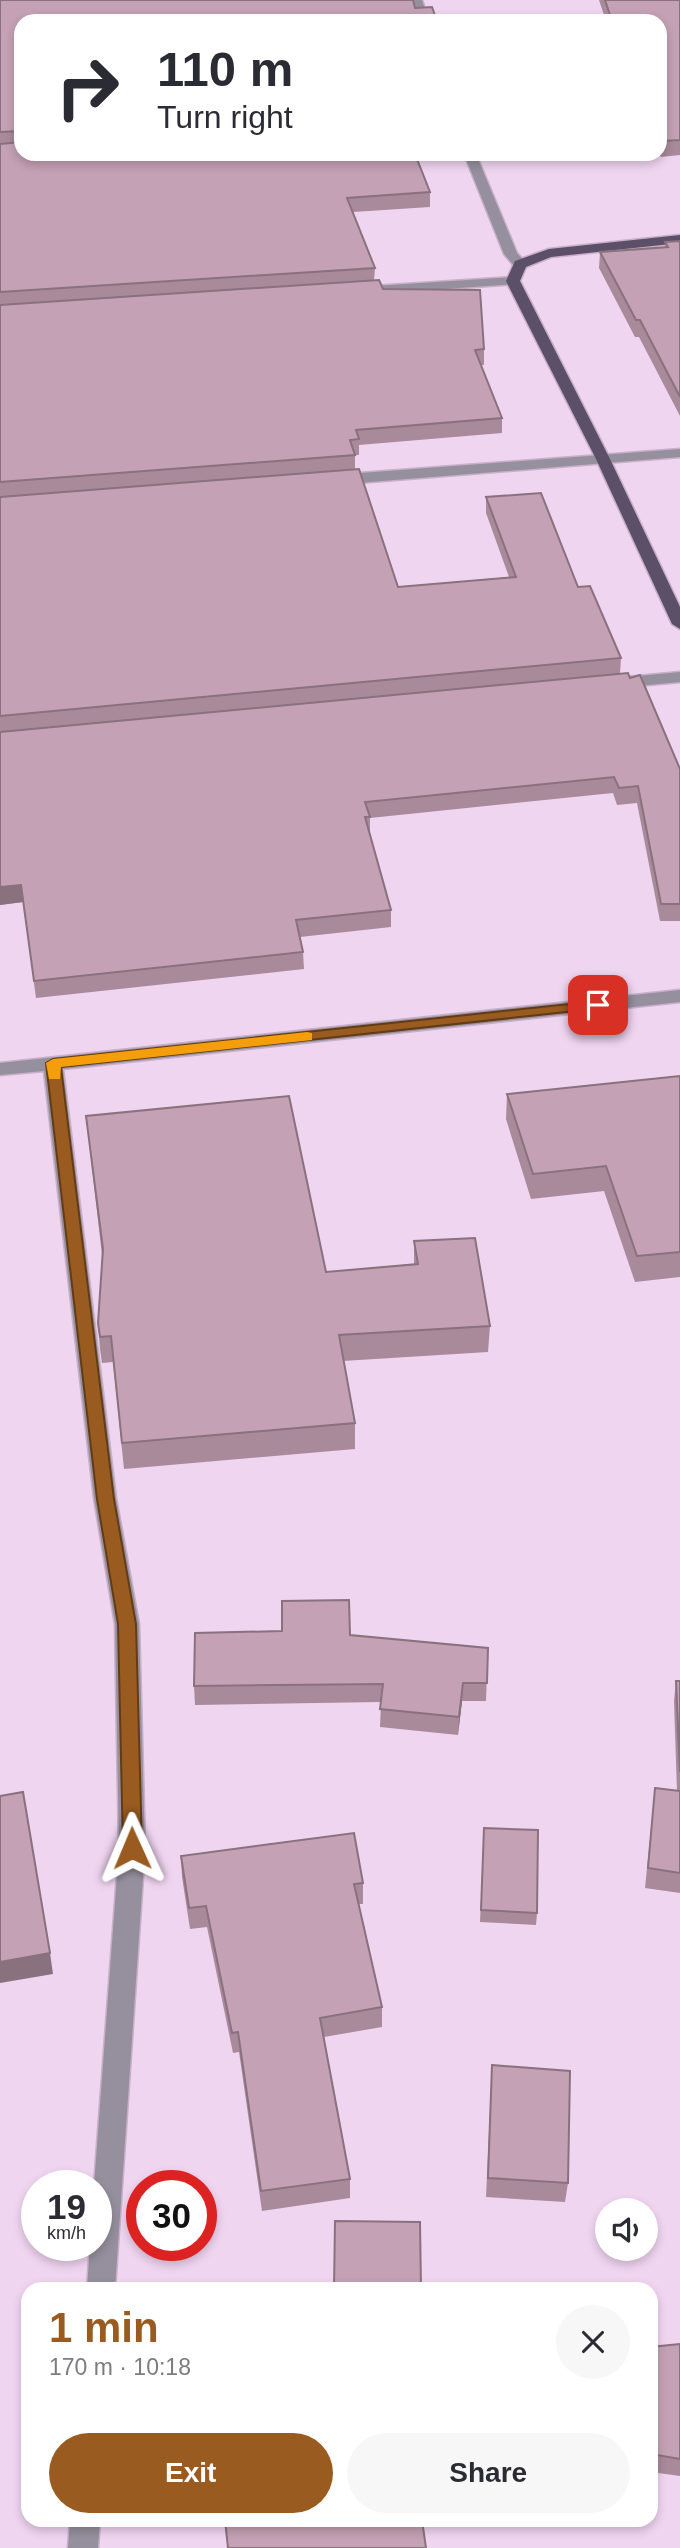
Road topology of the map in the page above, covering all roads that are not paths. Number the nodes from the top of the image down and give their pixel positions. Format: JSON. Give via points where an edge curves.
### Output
{"nodes":[{"id":1,"x":473,"y":161,"type":"edge"},
{"id":2,"x":680,"y":239,"type":"edge"},
{"id":3,"x":520,"y":264,"type":"junction"},
{"id":4,"x":513,"y":281,"type":"junction"},
{"id":5,"x":346,"y":292,"type":"edge"},
{"id":6,"x":680,"y":453,"type":"edge"},
{"id":7,"x":603,"y":459,"type":"junction"},
{"id":8,"x":315,"y":482,"type":"edge"},
{"id":9,"x":680,"y":624,"type":"edge"},
{"id":10,"x":680,"y":677,"type":"edge"},
{"id":11,"x":597,"y":685,"type":"edge"},
{"id":12,"x":680,"y":996,"type":"edge"},
{"id":13,"x":53,"y":1063,"type":"junction"},
{"id":14,"x":0,"y":1069,"type":"edge"},
{"id":15,"x":101,"y":2282,"type":"edge"},
{"id":16,"x":84,"y":2527,"type":"edge"},
{"id":17,"x":83,"y":2548,"type":"edge"}],
"edges":[{"from":1,"to":3,"type":"street","via":[[506,244]]},
{"from":2,"to":3,"type":"main road","via":[[603,245]]},
{"from":3,"to":4,"type":"main road"},
{"from":4,"to":5,"type":"street"},
{"from":4,"to":7,"type":"main road"},
{"from":6,"to":7,"type":"street"},
{"from":7,"to":8,"type":"street"},
{"from":7,"to":9,"type":"main road"},
{"from":10,"to":11,"type":"street"},
{"from":12,"to":13,"type":"street"},
{"from":13,"to":14,"type":"street"},
{"from":13,"to":15,"type":"street","via":[[103,1485],[127,1624],[132,1848]]},
{"from":16,"to":17,"type":"street"}]}
